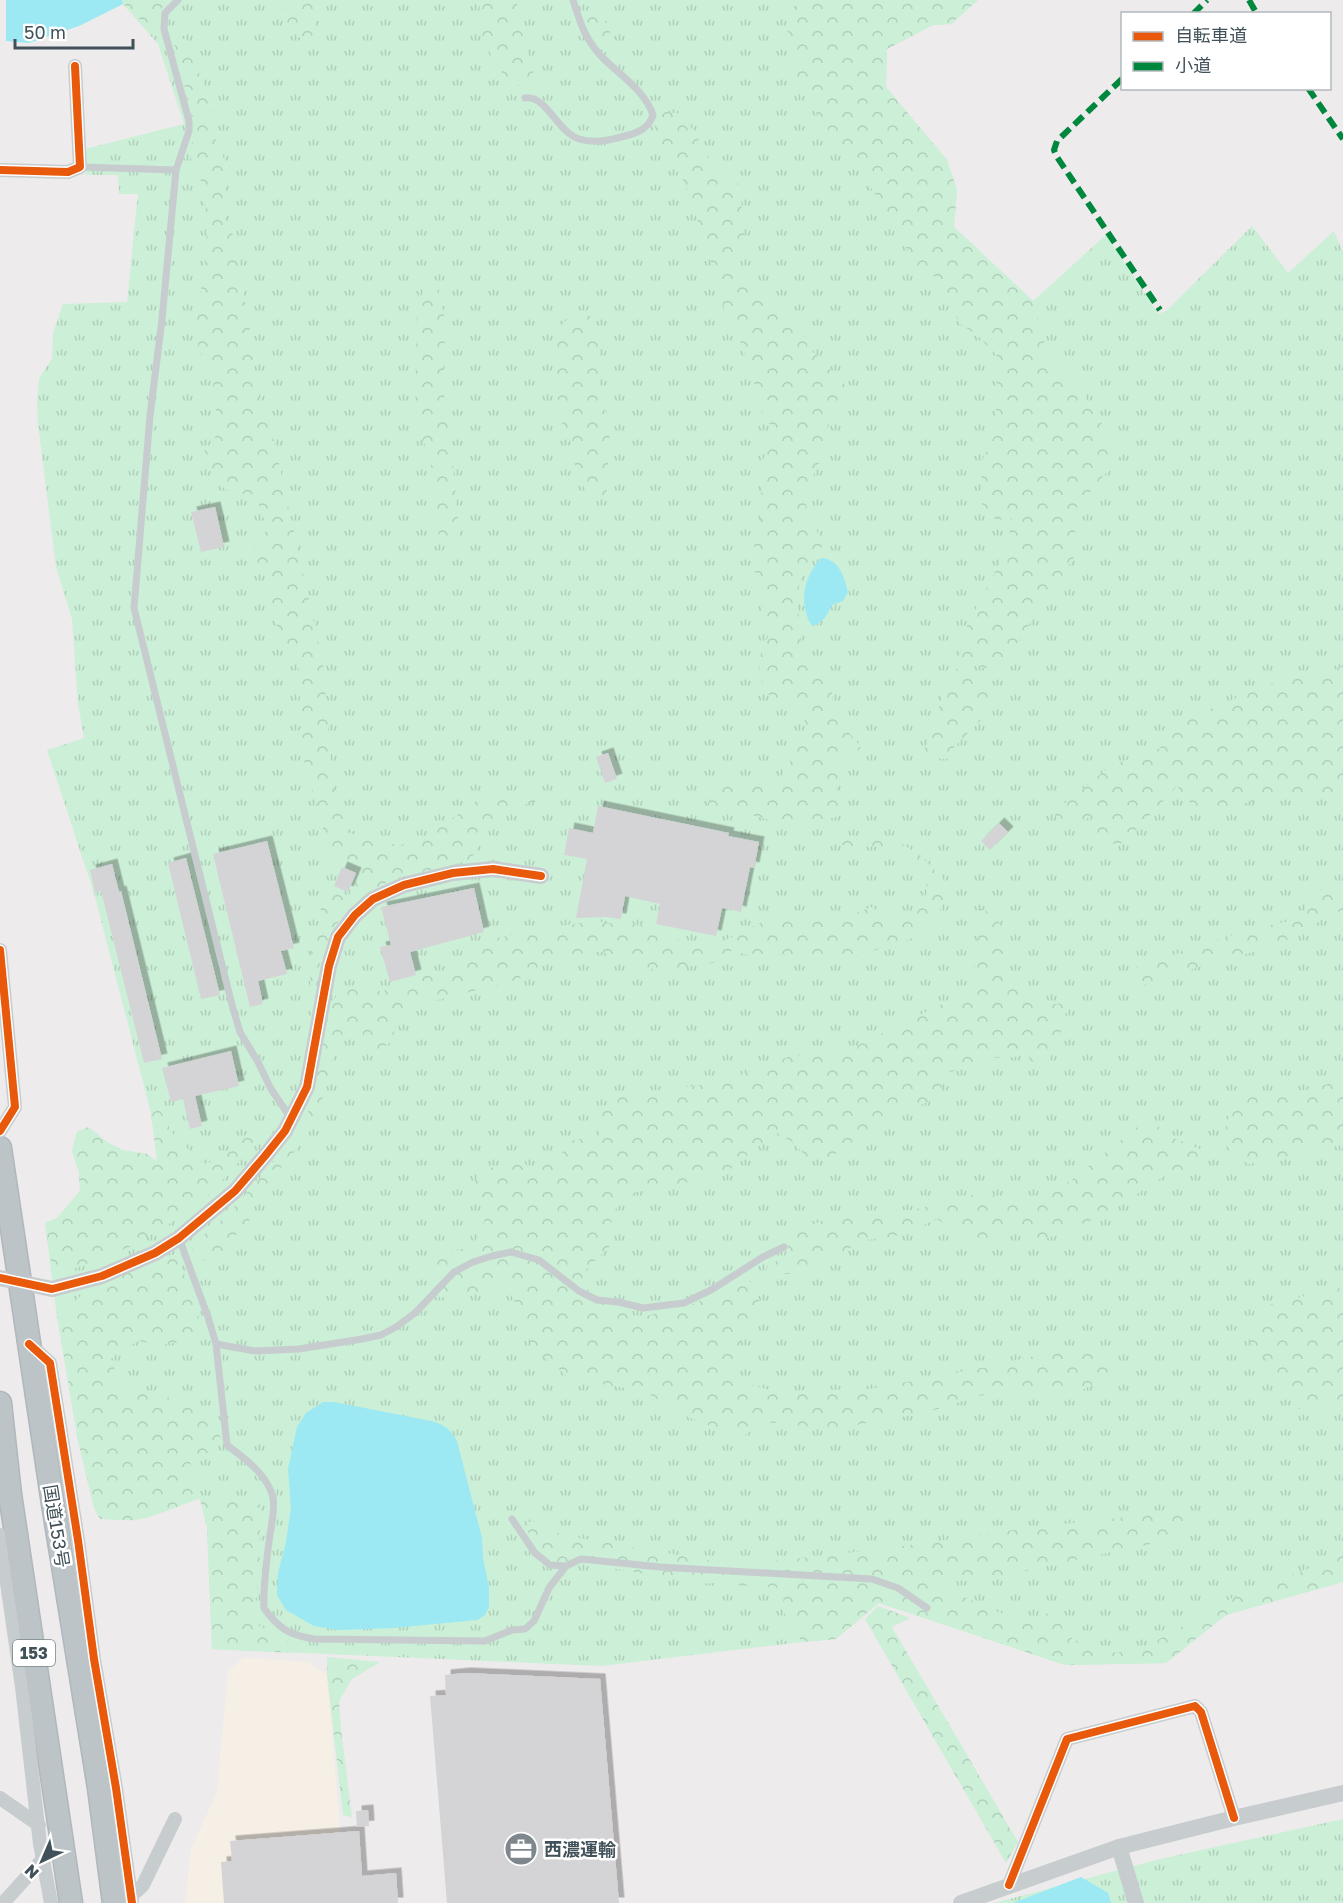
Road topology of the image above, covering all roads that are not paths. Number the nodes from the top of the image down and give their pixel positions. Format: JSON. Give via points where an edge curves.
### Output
{"nodes":[{"id":1,"x":178,"y":0,"type":"edge"},
{"id":2,"x":573,"y":0,"type":"edge"},
{"id":3,"x":75,"y":66,"type":"dead end"},
{"id":4,"x":525,"y":98,"type":"dead end"},
{"id":5,"x":81,"y":167,"type":"junction"},
{"id":6,"x":0,"y":170,"type":"edge"},
{"id":7,"x":176,"y":170,"type":"junction"},
{"id":8,"x":542,"y":876,"type":"dead end"},
{"id":9,"x":0,"y":950,"type":"edge"},
{"id":10,"x":292,"y":1119,"type":"junction"},
{"id":11,"x":0,"y":1131,"type":"edge"},
{"id":12,"x":0,"y":1148,"type":"edge"},
{"id":13,"x":179,"y":1238,"type":"junction"},
{"id":14,"x":784,"y":1247,"type":"dead end"},
{"id":15,"x":10,"y":1280,"type":"edge"},
{"id":16,"x":216,"y":1344,"type":"junction"},
{"id":17,"x":0,"y":1403,"type":"edge"},
{"id":18,"x":0,"y":1408,"type":"edge"},
{"id":19,"x":512,"y":1519,"type":"dead end"},
{"id":20,"x":0,"y":1534,"type":"edge"},
{"id":21,"x":566,"y":1566,"type":"junction"},
{"id":22,"x":927,"y":1608,"type":"dead end"},
{"id":23,"x":22,"y":1687,"type":"junction"},
{"id":24,"x":43,"y":1716,"type":"junction"},
{"id":25,"x":1343,"y":1793,"type":"edge"},
{"id":26,"x":0,"y":1798,"type":"edge"},
{"id":27,"x":1234,"y":1818,"type":"junction"},
{"id":28,"x":175,"y":1819,"type":"dead end"},
{"id":29,"x":39,"y":1825,"type":"junction"},
{"id":30,"x":1119,"y":1846,"type":"junction"},
{"id":31,"x":43,"y":1859,"type":"junction"},
{"id":32,"x":1009,"y":1885,"type":"junction"},
{"id":33,"x":126,"y":1901,"type":"edge"},
{"id":34,"x":3,"y":1903,"type":"edge"},
{"id":35,"x":51,"y":1903,"type":"edge"},
{"id":36,"x":71,"y":1903,"type":"edge"},
{"id":37,"x":962,"y":1903,"type":"edge"},
{"id":38,"x":1136,"y":1903,"type":"edge"}],
"edges":[{"from":1,"to":7,"type":"lane","via":[[165,13],[164,20],[189,121]]},
{"from":2,"to":4,"type":"lane","via":[[582,30],[600,55],[646,99],[653,115],[651,120],[634,134],[603,141],[580,140],[563,129],[541,103]]},
{"from":3,"to":5,"type":"street"},
{"from":5,"to":6,"type":"street","via":[[68,172]]},
{"from":5,"to":7,"type":"lane"},
{"from":7,"to":10,"type":"lane","via":[[134,608],[240,1032]]},
{"from":8,"to":10,"type":"street","via":[[493,869],[453,873],[404,885],[373,899],[355,915],[338,937],[328,966],[307,1087]]},
{"from":9,"to":11,"type":"street","via":[[15,1107]]},
{"from":10,"to":13,"type":"street","via":[[235,1191]]},
{"from":12,"to":15,"type":"highway","name":"国道153号","number":"153"},
{"from":13,"to":15,"type":"street","via":[[102,1276],[52,1289]]},
{"from":13,"to":16,"type":"lane"},
{"from":14,"to":16,"type":"lane","via":[[699,1297],[643,1308],[597,1300],[539,1260],[511,1252],[473,1262],[454,1272],[415,1313],[381,1335],[299,1349],[255,1351]]},
{"from":15,"to":33,"type":"highway","name":"国道153号","number":"153","via":[[29,1344],[53,1504],[87,1660]]},
{"from":16,"to":21,"type":"lane","via":[[227,1445],[265,1480],[273,1497],[264,1608],[281,1628],[314,1639],[485,1641],[525,1629],[534,1621],[549,1588]]},
{"from":17,"to":18,"type":"highway","number":"153"},
{"from":18,"to":24,"type":"highway","number":"153"},
{"from":19,"to":21,"type":"lane","via":[[535,1553],[550,1565]]},
{"from":20,"to":23,"type":"street"},
{"from":21,"to":22,"type":"lane","via":[[581,1559],[872,1579],[898,1588]]},
{"from":23,"to":24,"type":"street"},
{"from":23,"to":29,"type":"street"},
{"from":24,"to":36,"type":"highway","number":"153"},
{"from":25,"to":27,"type":"street"},
{"from":26,"to":29,"type":"street"},
{"from":27,"to":30,"type":"street"},
{"from":27,"to":32,"type":"street","via":[[1201,1712],[1195,1706],[1067,1739]]},
{"from":28,"to":33,"type":"street","via":[[143,1885]]},
{"from":29,"to":31,"type":"street"},
{"from":30,"to":32,"type":"street"},
{"from":30,"to":38,"type":"street"},
{"from":31,"to":34,"type":"street"},
{"from":31,"to":35,"type":"street"},
{"from":32,"to":37,"type":"street"}]}
